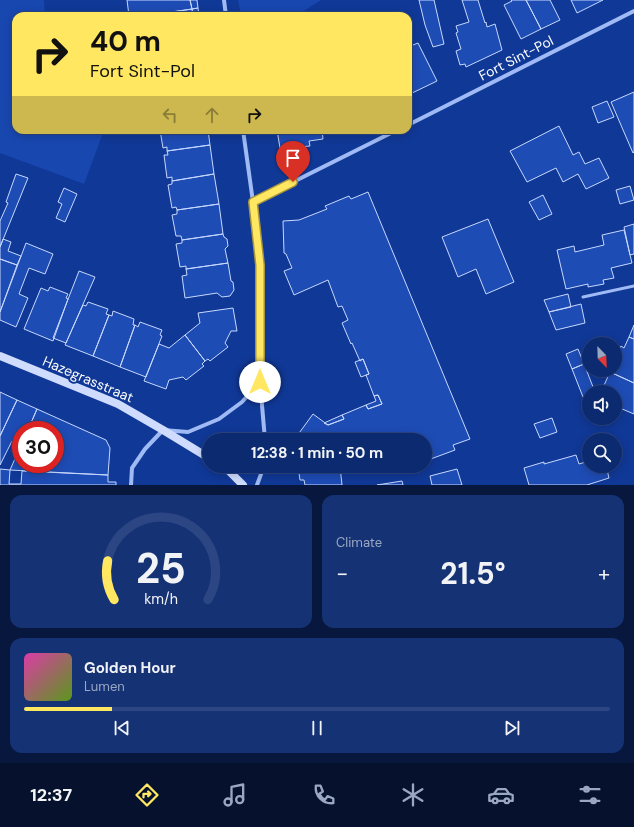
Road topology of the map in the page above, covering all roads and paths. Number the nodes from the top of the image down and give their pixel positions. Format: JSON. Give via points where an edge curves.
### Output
{"nodes":[{"id":1,"x":224,"y":0,"type":"edge"},
{"id":2,"x":634,"y":11,"type":"edge"},
{"id":3,"x":226,"y":12,"type":"edge"},
{"id":4,"x":412,"y":123,"type":"edge"},
{"id":5,"x":244,"y":134,"type":"edge"},
{"id":6,"x":389,"y":134,"type":"edge"},
{"id":7,"x":253,"y":202,"type":"junction"},
{"id":8,"x":634,"y":286,"type":"edge"},
{"id":9,"x":583,"y":297,"type":"dead end"},
{"id":10,"x":0,"y":356,"type":"edge"},
{"id":11,"x":260,"y":382,"type":"junction"},
{"id":12,"x":163,"y":430,"type":"junction"},
{"id":13,"x":264,"y":433,"type":"edge"},
{"id":14,"x":202,"y":454,"type":"edge"},
{"id":15,"x":231,"y":473,"type":"edge"},
{"id":16,"x":261,"y":473,"type":"edge"},
{"id":17,"x":131,"y":485,"type":"edge"},
{"id":18,"x":243,"y":485,"type":"edge"},
{"id":19,"x":257,"y":485,"type":"edge"}],
"edges":[{"from":1,"to":3,"type":"street"},
{"from":2,"to":4,"type":"street","name":"Fort Sint-Pol"},
{"from":5,"to":7,"type":"street"},
{"from":6,"to":7,"type":"street"},
{"from":7,"to":11,"type":"street","via":[[260,265]]},
{"from":8,"to":9,"type":"lane"},
{"from":10,"to":12,"type":"street","name":"Hazegrasstraat","via":[[118,404]]},
{"from":11,"to":12,"type":"street","via":[[242,402],[219,419],[188,432]]},
{"from":11,"to":13,"type":"street"},
{"from":12,"to":14,"type":"street","name":"Hazegrasstraat"},
{"from":12,"to":17,"type":"street","via":[[132,468]]},
{"from":15,"to":18,"type":"street"},
{"from":16,"to":19,"type":"street"}]}
